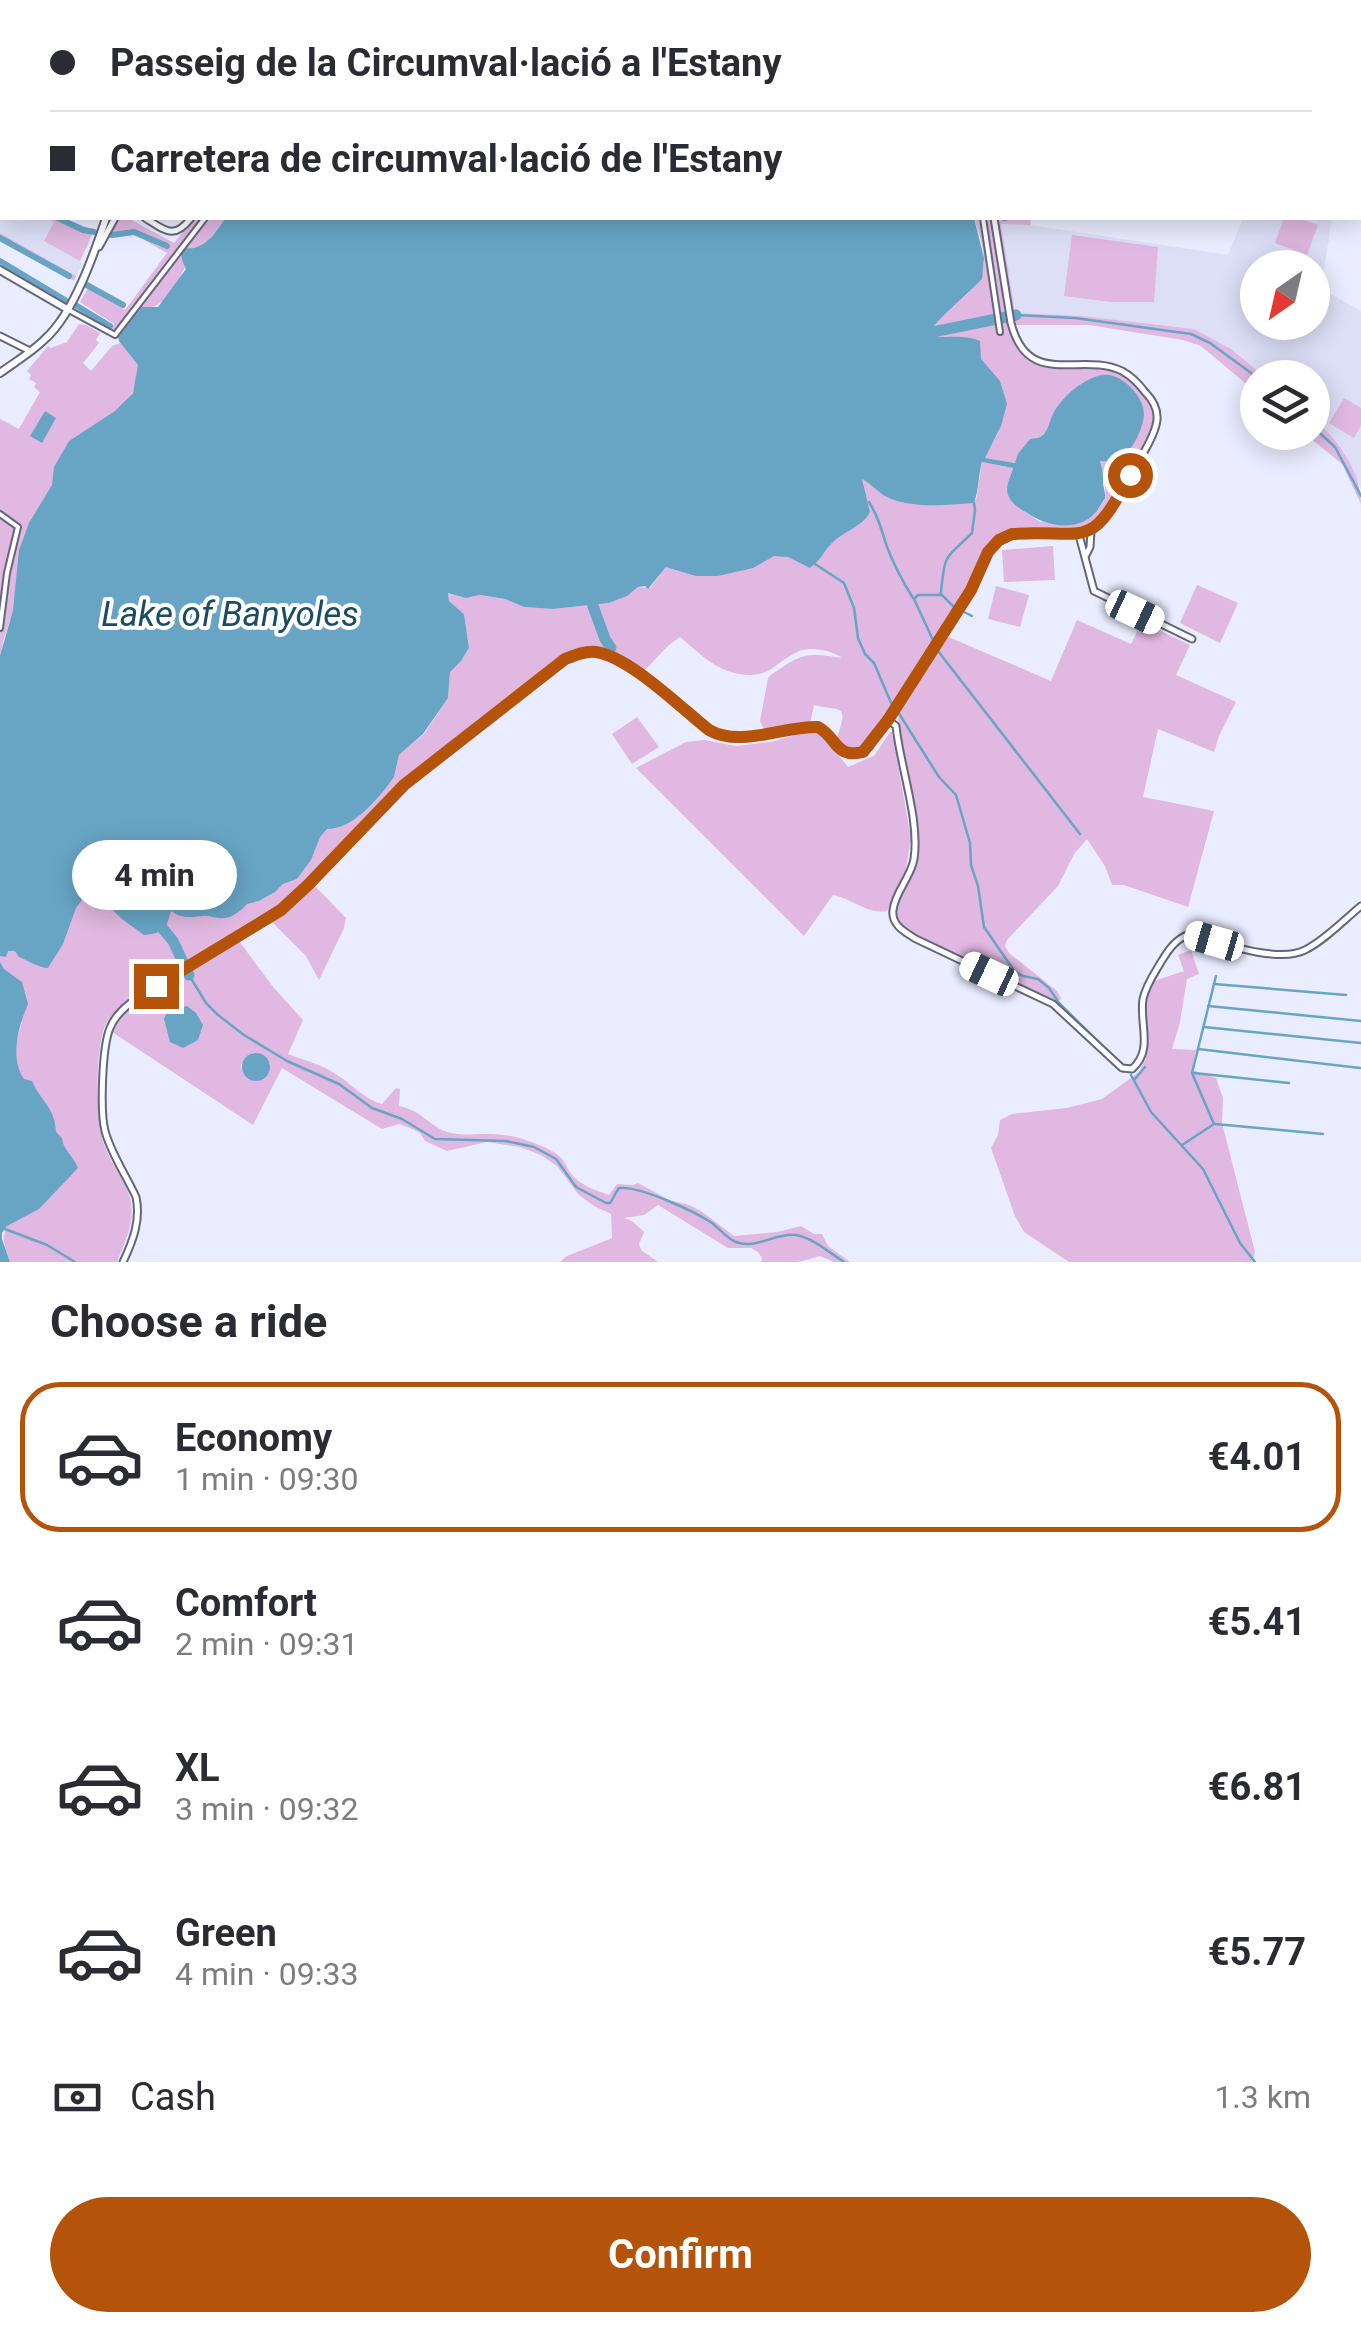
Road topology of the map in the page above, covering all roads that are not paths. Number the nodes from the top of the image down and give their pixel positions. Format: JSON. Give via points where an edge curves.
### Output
{"nodes":[{"id":1,"x":105,"y":220,"type":"edge"},
{"id":2,"x":114,"y":220,"type":"edge"},
{"id":3,"x":150,"y":220,"type":"edge"},
{"id":4,"x":190,"y":220,"type":"edge"},
{"id":5,"x":203,"y":220,"type":"edge"},
{"id":6,"x":983,"y":220,"type":"edge"},
{"id":7,"x":994,"y":220,"type":"edge"},
{"id":8,"x":92,"y":258,"type":"junction"},
{"id":9,"x":0,"y":270,"type":"edge"},
{"id":10,"x":67,"y":309,"type":"junction"},
{"id":11,"x":1000,"y":329,"type":"dead end"},
{"id":12,"x":0,"y":336,"type":"edge"},
{"id":13,"x":30,"y":352,"type":"junction"},
{"id":14,"x":0,"y":372,"type":"edge"},
{"id":15,"x":0,"y":514,"type":"edge"},
{"id":16,"x":1091,"y":531,"type":"junction"},
{"id":17,"x":1079,"y":535,"type":"junction"},
{"id":18,"x":1086,"y":555,"type":"junction"},
{"id":19,"x":0,"y":628,"type":"edge"},
{"id":20,"x":1192,"y":639,"type":"dead end"},
{"id":21,"x":888,"y":720,"type":"junction"},
{"id":22,"x":1361,"y":906,"type":"edge"},
{"id":23,"x":124,"y":1262,"type":"edge"}],
"edges":[{"from":1,"to":8,"type":"street"},
{"from":2,"to":8,"type":"street"},
{"from":3,"to":4,"type":"street","via":[[171,232]]},
{"from":5,"to":10,"type":"street","via":[[115,336]]},
{"from":6,"to":11,"type":"street"},
{"from":7,"to":16,"type":"street","via":[[1017,342],[1036,360],[1123,372],[1153,402],[1154,430],[1118,499]]},
{"from":8,"to":10,"type":"street"},
{"from":9,"to":10,"type":"street"},
{"from":10,"to":13,"type":"street"},
{"from":12,"to":13,"type":"street"},
{"from":13,"to":14,"type":"street"},
{"from":15,"to":19,"type":"street","via":[[18,528]]},
{"from":16,"to":17,"type":"street"},
{"from":16,"to":18,"type":"street"},
{"from":17,"to":18,"type":"street"},
{"from":17,"to":21,"type":"street","via":[[1004,537],[988,552]]},
{"from":18,"to":20,"type":"street","via":[[1094,591]]},
{"from":21,"to":22,"type":"street","via":[[896,726],[915,836],[914,862],[893,910],[898,928],[1052,1004],[1122,1068],[1132,1068],[1144,1053],[1142,1002],[1180,938],[1190,934],[1253,951],[1296,953]]},
{"from":21,"to":23,"type":"street","via":[[870,746],[855,754],[842,751],[818,727],[720,736],[619,660],[597,652],[565,659],[404,785],[281,910],[114,1019],[106,1039],[105,1131],[138,1206]]}]}
